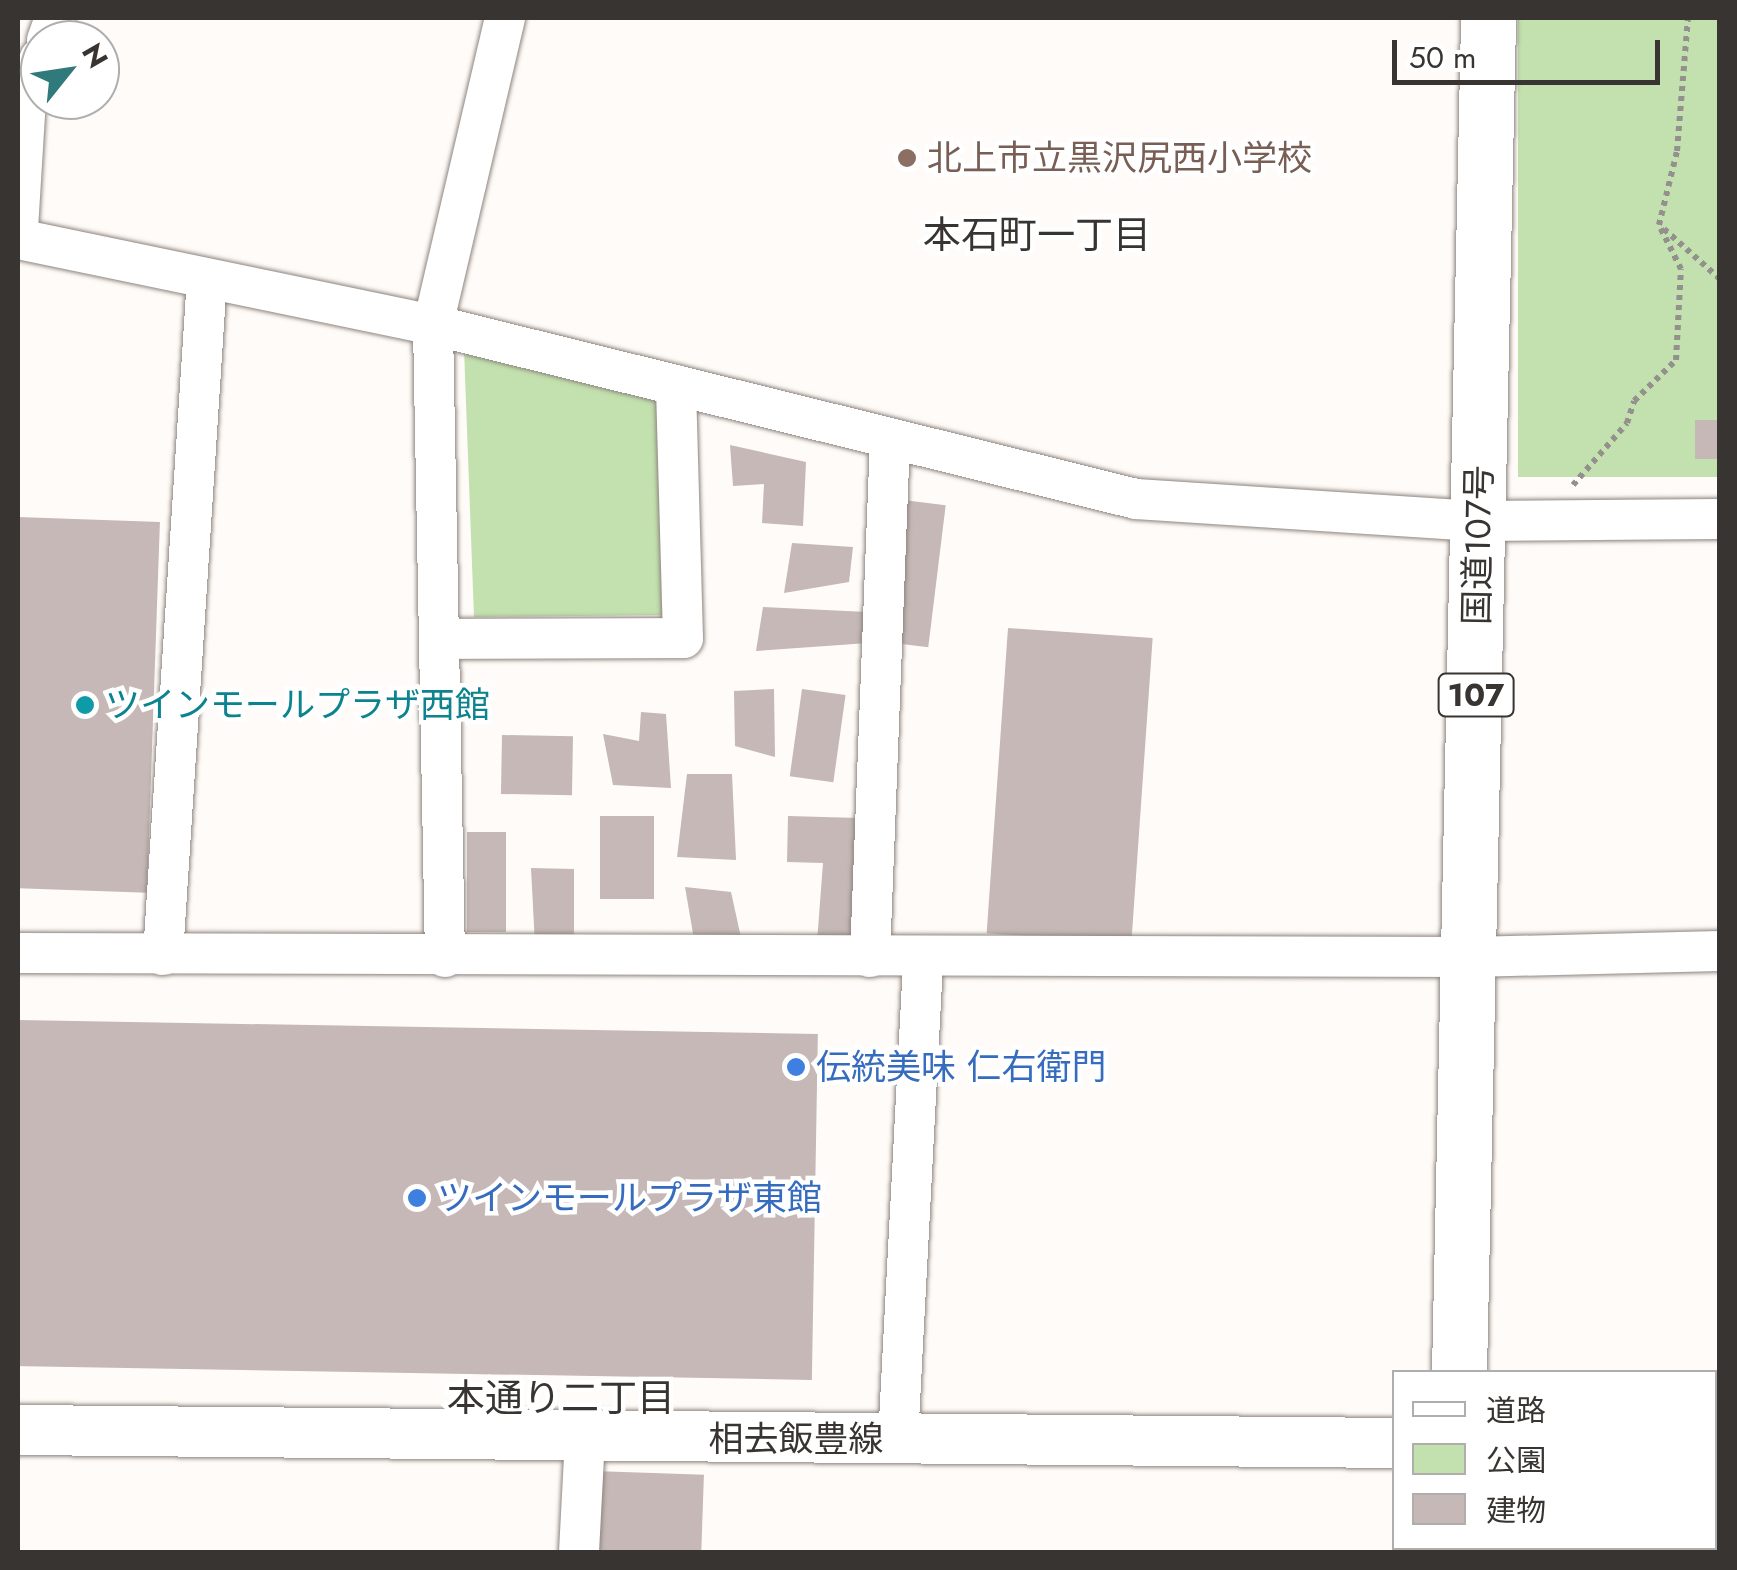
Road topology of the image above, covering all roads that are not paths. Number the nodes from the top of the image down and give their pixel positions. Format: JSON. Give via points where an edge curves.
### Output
{"nodes":[{"id":1,"x":505,"y":18,"type":"edge"},
{"id":2,"x":1488,"y":18,"type":"edge"},
{"id":3,"x":25,"y":120,"type":"edge"},
{"id":4,"x":18,"y":229,"type":"edge"},
{"id":5,"x":18,"y":239,"type":"edge"},
{"id":6,"x":207,"y":278,"type":"junction"},
{"id":7,"x":433,"y":325,"type":"junction"},
{"id":8,"x":676,"y":385,"type":"junction"},
{"id":9,"x":890,"y":438,"type":"junction"},
{"id":10,"x":1720,"y":518,"type":"edge"},
{"id":11,"x":1479,"y":521,"type":"junction"},
{"id":12,"x":438,"y":639,"type":"junction"},
{"id":13,"x":1720,"y":951,"type":"edge"},
{"id":14,"x":18,"y":954,"type":"edge"},
{"id":15,"x":164,"y":955,"type":"junction"},
{"id":16,"x":445,"y":957,"type":"junction"},
{"id":17,"x":870,"y":957,"type":"junction"},
{"id":18,"x":923,"y":957,"type":"junction"},
{"id":19,"x":1471,"y":957,"type":"junction"},
{"id":20,"x":1460,"y":1370,"type":"edge"},
{"id":21,"x":18,"y":1430,"type":"edge"},
{"id":22,"x":585,"y":1437,"type":"junction"},
{"id":23,"x":898,"y":1440,"type":"junction"},
{"id":24,"x":1392,"y":1443,"type":"edge"},
{"id":25,"x":579,"y":1552,"type":"edge"}],
"edges":[{"from":1,"to":7,"type":"street"},
{"from":2,"to":11,"type":"highway","name":"国道107号","number":"107"},
{"from":3,"to":4,"type":"street"},
{"from":5,"to":6,"type":"street"},
{"from":6,"to":7,"type":"street"},
{"from":6,"to":15,"type":"street"},
{"from":7,"to":8,"type":"street"},
{"from":7,"to":12,"type":"street"},
{"from":8,"to":9,"type":"street"},
{"from":8,"to":12,"type":"street","via":[[683,638]]},
{"from":9,"to":11,"type":"street","via":[[1136,499]]},
{"from":9,"to":17,"type":"street"},
{"from":10,"to":11,"type":"street"},
{"from":11,"to":19,"type":"highway","name":"国道107号","number":"107"},
{"from":12,"to":16,"type":"street"},
{"from":13,"to":19,"type":"street"},
{"from":14,"to":15,"type":"street"},
{"from":15,"to":16,"type":"street"},
{"from":16,"to":17,"type":"street"},
{"from":17,"to":18,"type":"street"},
{"from":18,"to":19,"type":"street"},
{"from":18,"to":23,"type":"street"},
{"from":19,"to":20,"type":"highway","name":"国道107号","number":"107"},
{"from":21,"to":22,"type":"main road","name":"相去飯豊線"},
{"from":22,"to":23,"type":"main road","name":"相去飯豊線"},
{"from":22,"to":25,"type":"street"},
{"from":23,"to":24,"type":"main road","name":"相去飯豊線"}]}
